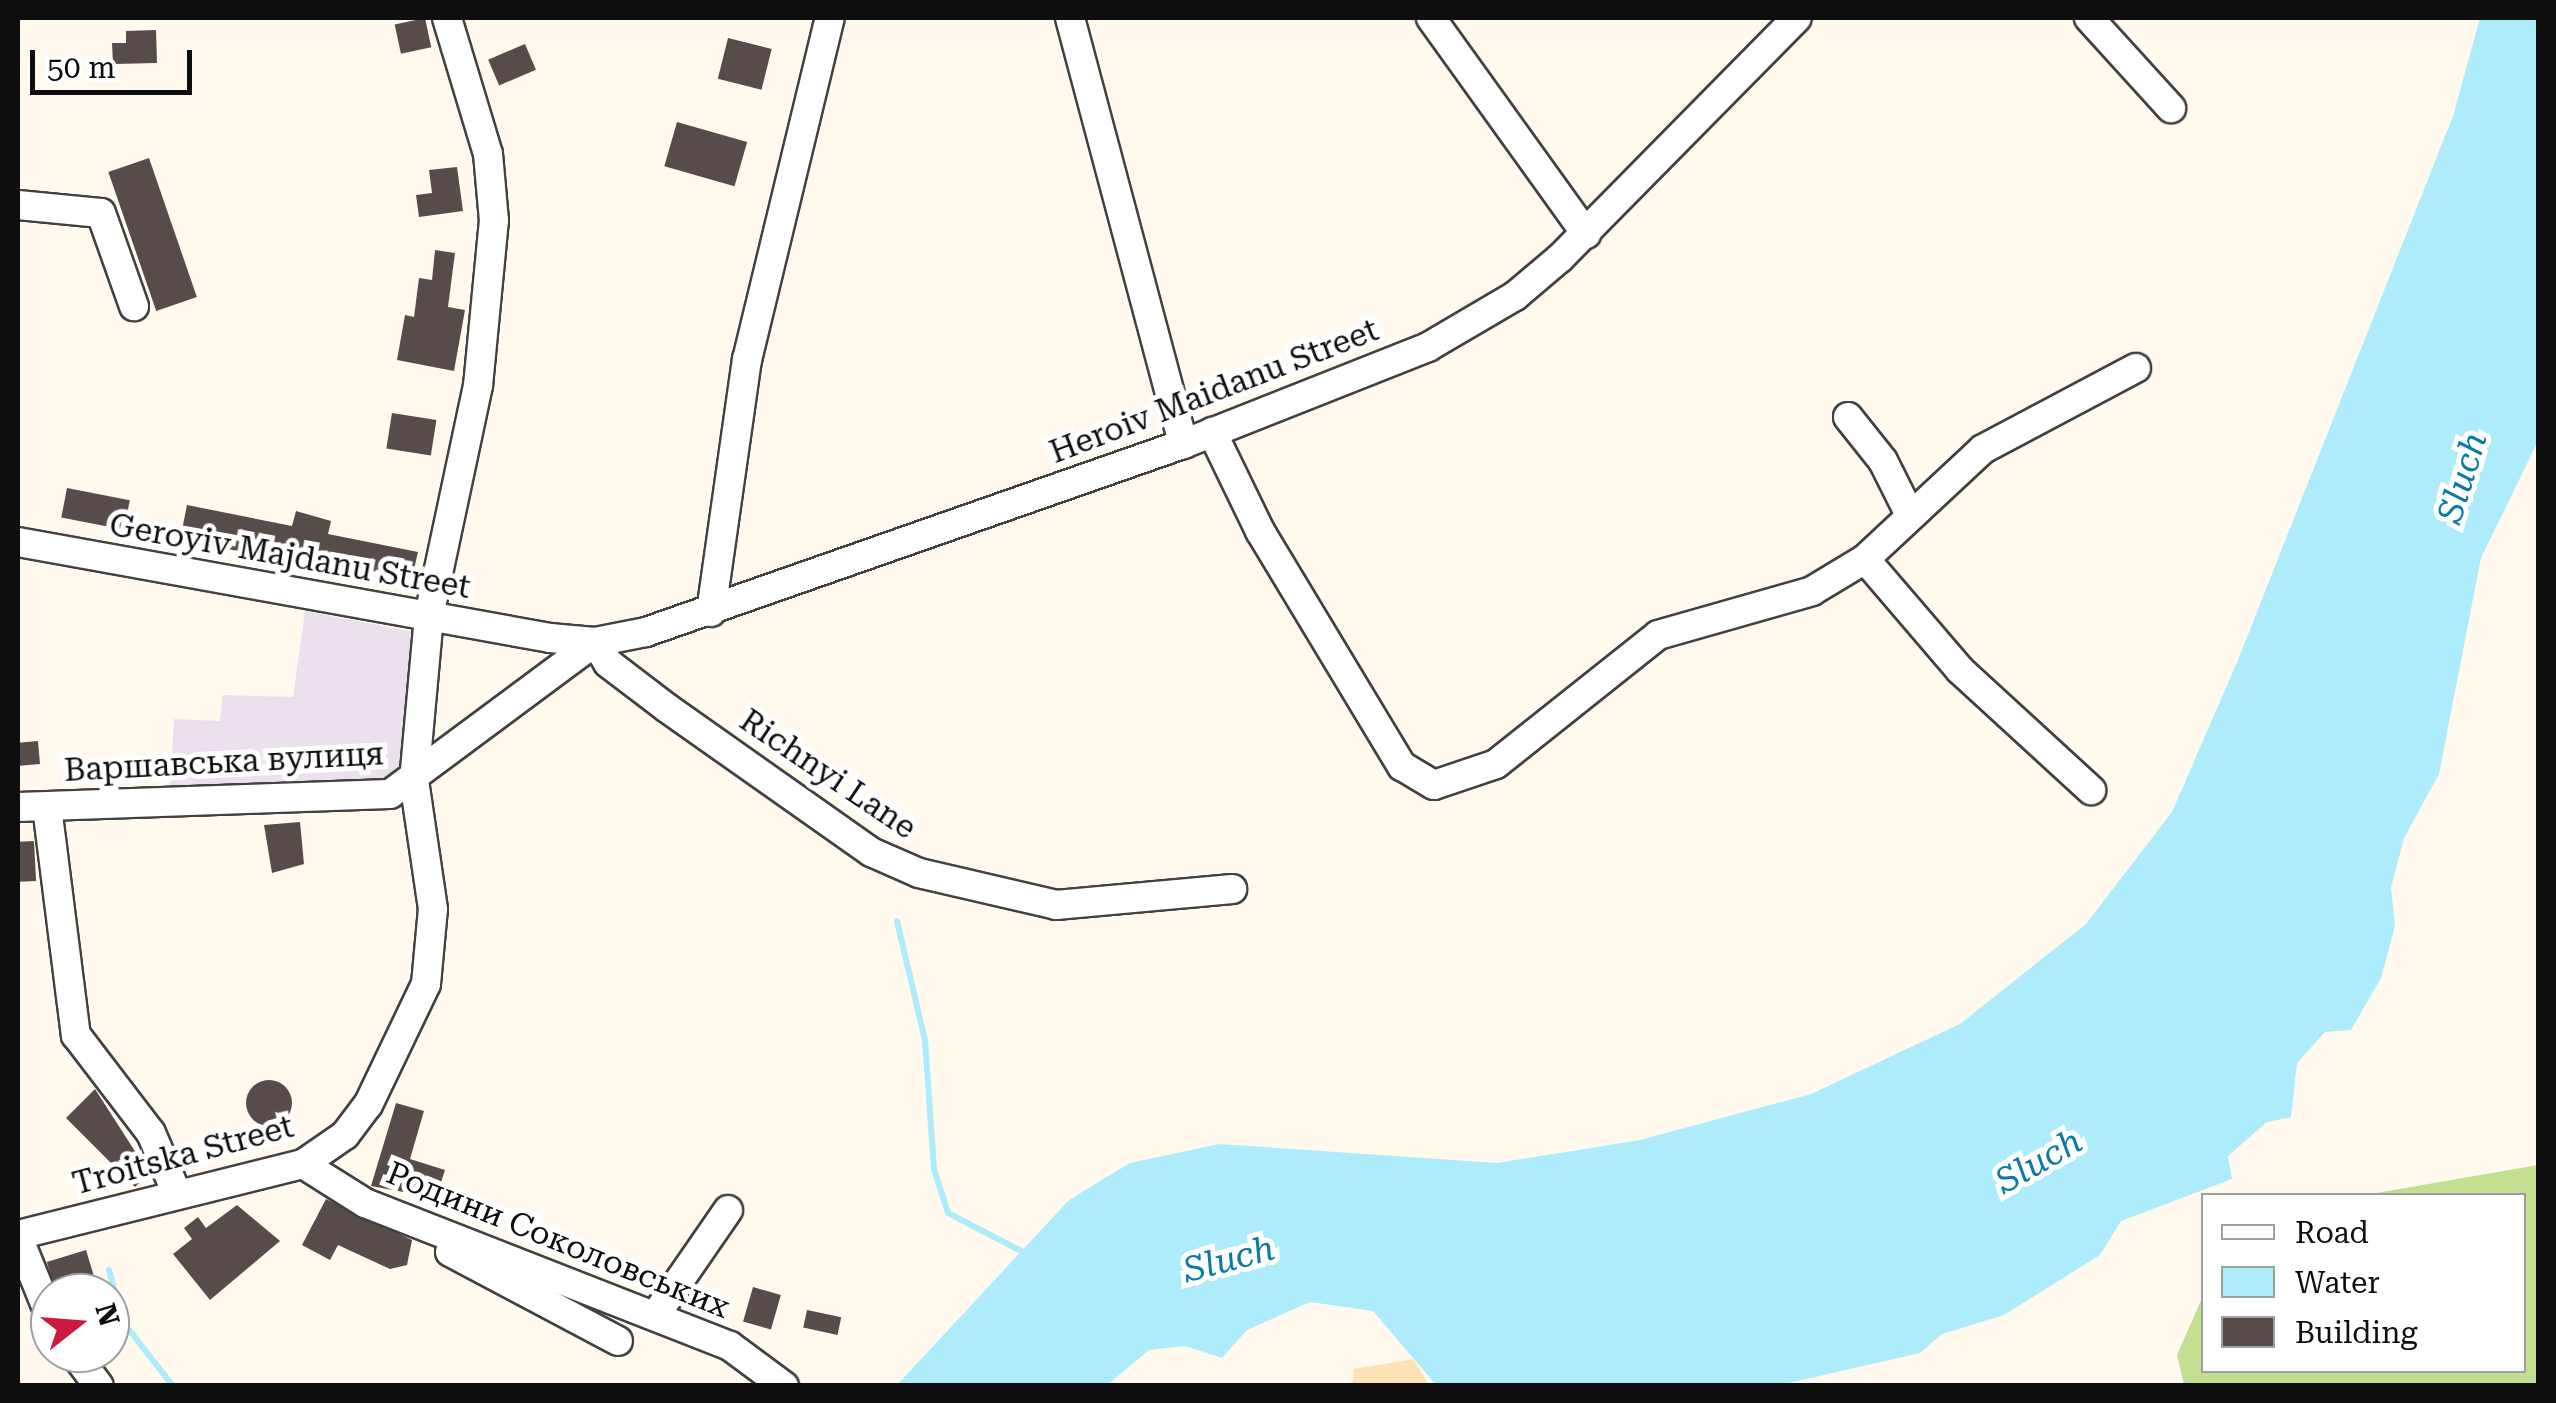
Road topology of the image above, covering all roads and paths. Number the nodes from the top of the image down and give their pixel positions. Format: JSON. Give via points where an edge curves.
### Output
{"nodes":[{"id":1,"x":447,"y":18,"type":"edge"},
{"id":2,"x":830,"y":18,"type":"edge"},
{"id":3,"x":1070,"y":18,"type":"edge"},
{"id":4,"x":1430,"y":18,"type":"edge"},
{"id":5,"x":1797,"y":18,"type":"edge"},
{"id":6,"x":2090,"y":18,"type":"edge"},
{"id":7,"x":2171,"y":108,"type":"dead end"},
{"id":8,"x":18,"y":206,"type":"edge"},
{"id":9,"x":1586,"y":234,"type":"junction"},
{"id":10,"x":134,"y":306,"type":"dead end"},
{"id":11,"x":2136,"y":368,"type":"dead end"},
{"id":12,"x":1848,"y":417,"type":"dead end"},
{"id":13,"x":1212,"y":432,"type":"junction"},
{"id":14,"x":1182,"y":444,"type":"junction"},
{"id":15,"x":1908,"y":511,"type":"junction"},
{"id":16,"x":18,"y":542,"type":"edge"},
{"id":17,"x":1864,"y":559,"type":"junction"},
{"id":18,"x":711,"y":612,"type":"junction"},
{"id":19,"x":429,"y":616,"type":"junction"},
{"id":20,"x":595,"y":642,"type":"junction"},
{"id":21,"x":414,"y":781,"type":"junction"},
{"id":22,"x":2091,"y":790,"type":"dead end"},
{"id":23,"x":47,"y":806,"type":"junction"},
{"id":24,"x":18,"y":807,"type":"edge"},
{"id":25,"x":1232,"y":889,"type":"dead end"},
{"id":26,"x":304,"y":1164,"type":"junction"},
{"id":27,"x":178,"y":1194,"type":"junction"},
{"id":28,"x":728,"y":1210,"type":"dead end"},
{"id":29,"x":423,"y":1228,"type":"junction"},
{"id":30,"x":18,"y":1236,"type":"edge"},
{"id":31,"x":33,"y":1273,"type":"edge"},
{"id":32,"x":656,"y":1313,"type":"junction"},
{"id":33,"x":618,"y":1341,"type":"dead end"},
{"id":34,"x":784,"y":1386,"type":"edge"}],
"edges":[{"from":1,"to":19,"type":"street","name":"Troitska Street","via":[[488,154],[494,221],[478,386]]},
{"from":2,"to":18,"type":"street","via":[[748,360]]},
{"from":3,"to":14,"type":"street"},
{"from":4,"to":9,"type":"street"},
{"from":5,"to":9,"type":"street","name":"Heroiv Maidanu Street"},
{"from":6,"to":7,"type":"street"},
{"from":8,"to":10,"type":"street","via":[[101,213]]},
{"from":9,"to":13,"type":"street","name":"Heroiv Maidanu Street","via":[[1515,296],[1428,346]]},
{"from":11,"to":15,"type":"street","via":[[1983,449]]},
{"from":12,"to":15,"type":"street","via":[[1883,460]]},
{"from":13,"to":14,"type":"street","name":"Heroiv Maidanu Street"},
{"from":13,"to":17,"type":"street","via":[[1260,531],[1402,766],[1434,785],[1496,764],[1658,635],[1781,605]]},
{"from":14,"to":18,"type":"street","name":"Heroiv Maidanu Street"},
{"from":15,"to":17,"type":"street"},
{"from":16,"to":19,"type":"street","name":"Geroyiv Majdanu Street"},
{"from":17,"to":22,"type":"street","via":[[1960,670]]},
{"from":18,"to":20,"type":"street","name":"Heroiv Maidanu Street"},
{"from":19,"to":20,"type":"street","name":"Heroiv Maidanu Street"},
{"from":19,"to":21,"type":"street","name":"Troitska Street"},
{"from":20,"to":21,"type":"street","name":"Варшавська вулиця"},
{"from":20,"to":25,"type":"street","name":"Richnyi Lane","via":[[608,663],[667,708],[871,852],[919,873],[1056,904]]},
{"from":21,"to":23,"type":"street","name":"Варшавська вулиця","via":[[390,794],[359,797]]},
{"from":21,"to":26,"type":"street","name":"Troitska Street","via":[[434,909],[426,984],[368,1105],[345,1136]]},
{"from":23,"to":24,"type":"street","name":"Варшавська вулиця"},
{"from":23,"to":27,"type":"street","name":"Варшавська вулиця","via":[[76,1036],[151,1133]]},
{"from":26,"to":27,"type":"street","name":"Troitska Street"},
{"from":26,"to":29,"type":"street","name":"Родини Соколовських"},
{"from":27,"to":30,"type":"street","name":"Troitska Street"},
{"from":28,"to":32,"type":"street"},
{"from":29,"to":32,"type":"street","name":"Родини Соколовських"},
{"from":29,"to":33,"type":"street","via":[[454,1255]]},
{"from":30,"to":31,"type":"street","name":"Troitska Street"},
{"from":32,"to":34,"type":"street","name":"Родини Соколовських","via":[[730,1346]]}]}
